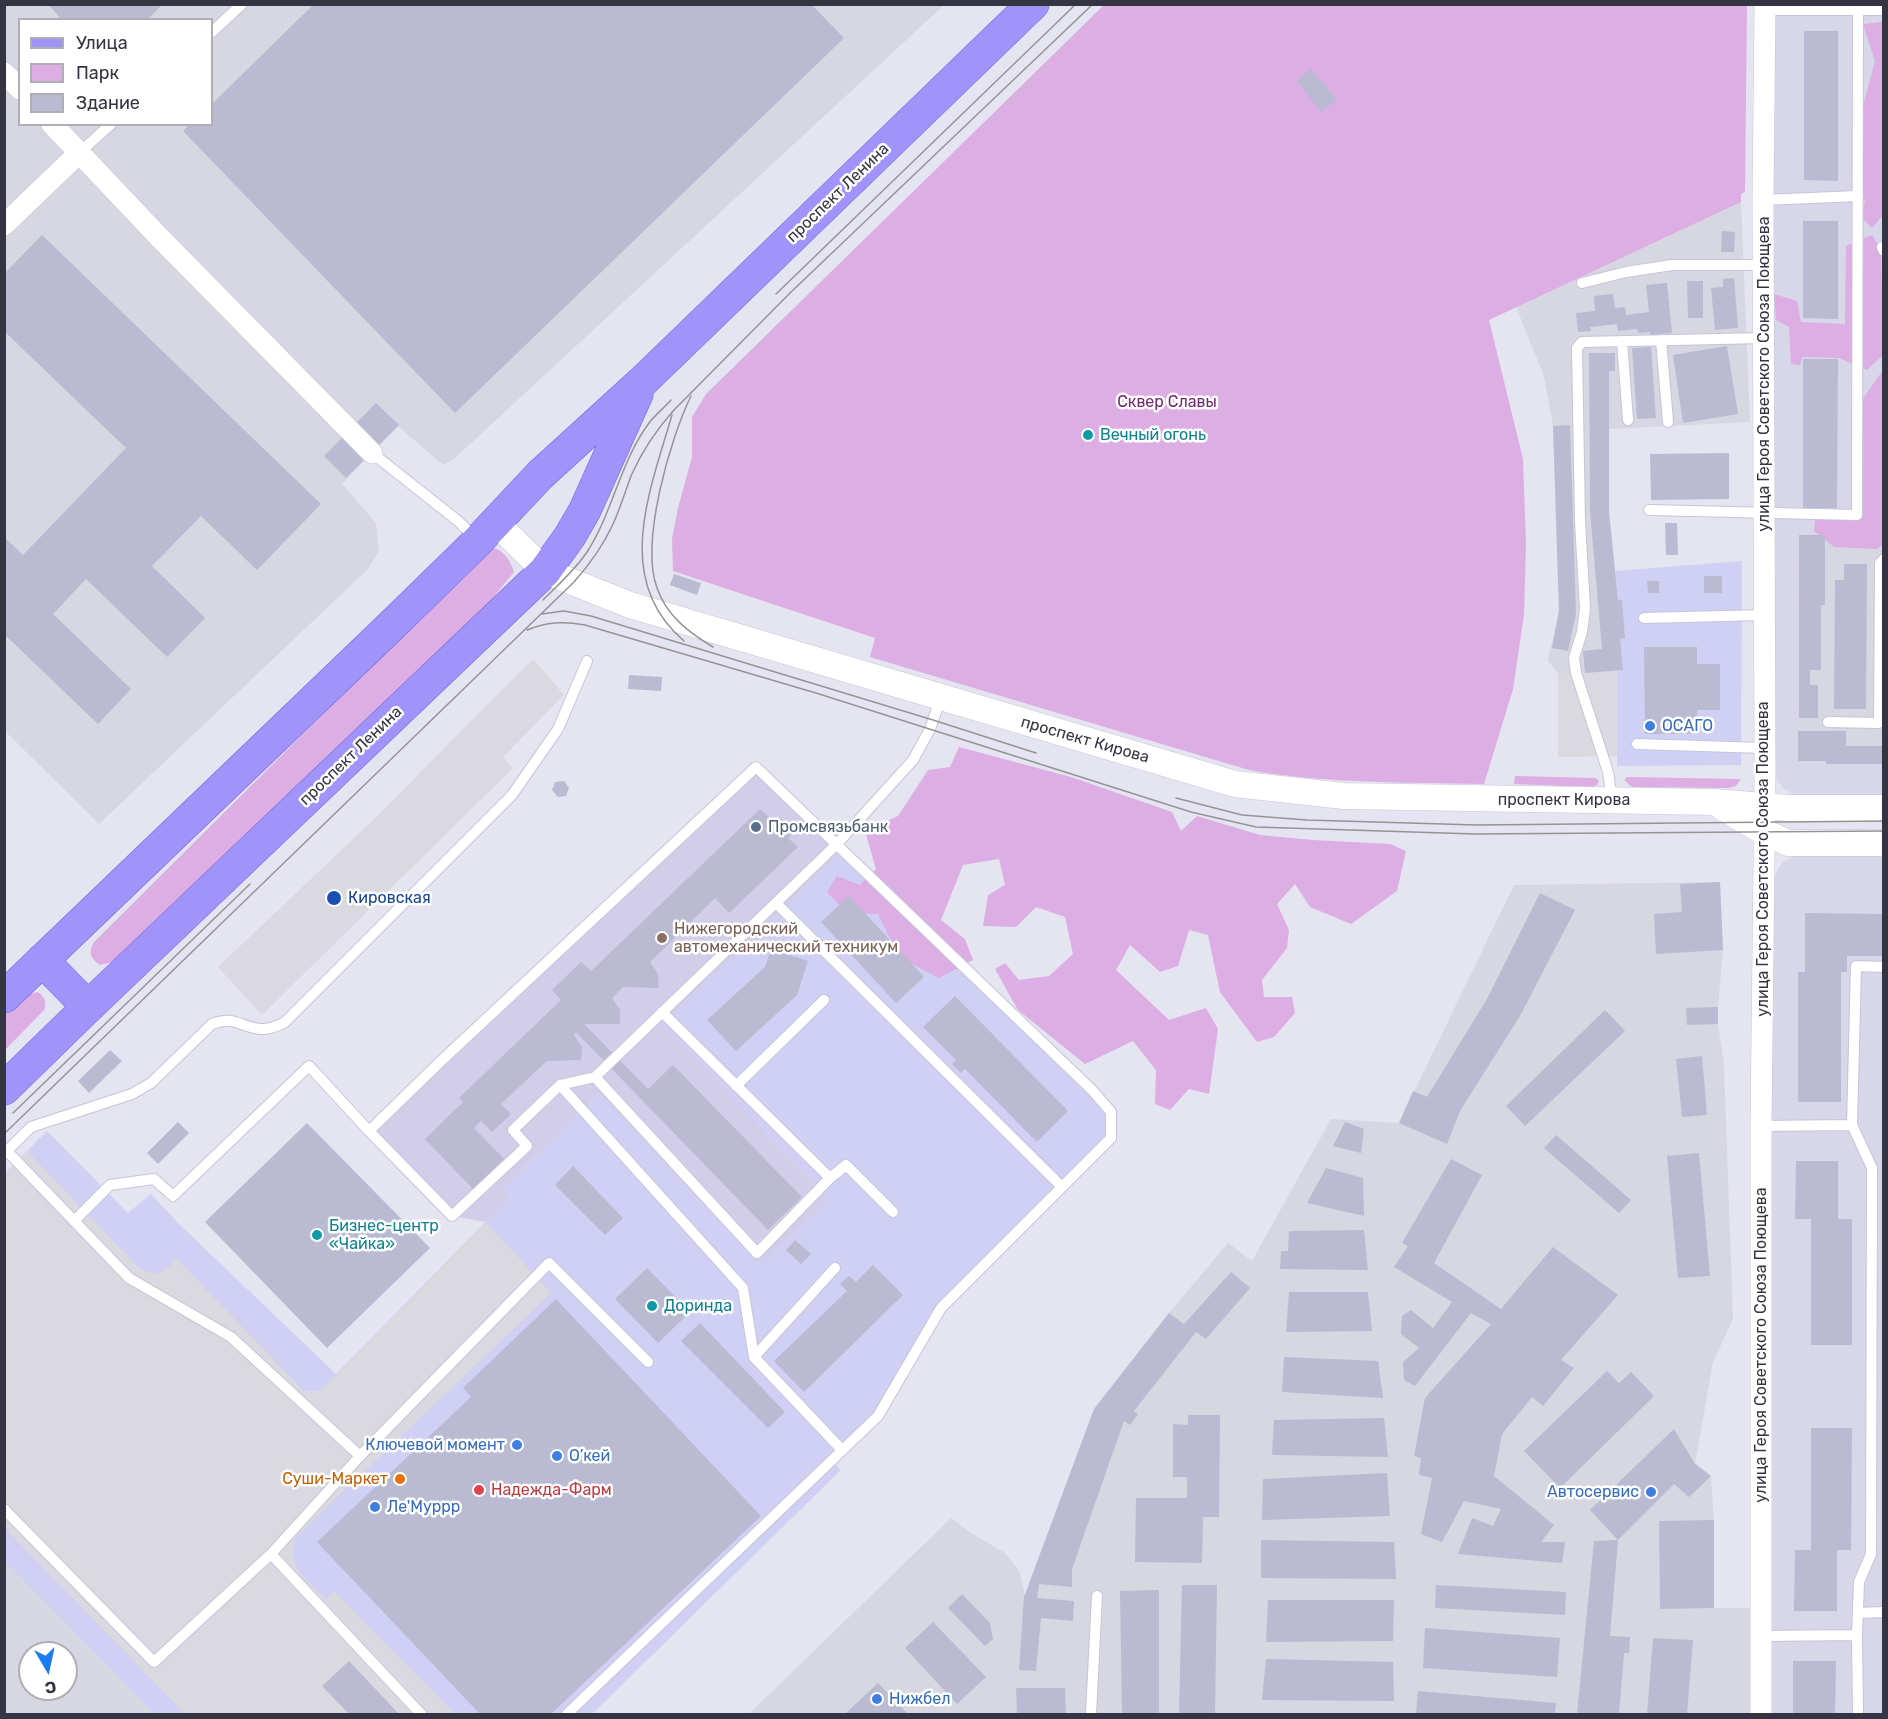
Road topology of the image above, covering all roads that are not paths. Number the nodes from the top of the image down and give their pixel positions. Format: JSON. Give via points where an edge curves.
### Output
{"nodes":[{"id":1,"x":242,"y":4,"type":"edge"},
{"id":2,"x":1033,"y":4,"type":"edge"},
{"id":3,"x":1765,"y":7,"type":"edge"},
{"id":4,"x":1858,"y":10,"type":"junction"},
{"id":5,"x":1884,"y":10,"type":"edge"},
{"id":6,"x":213,"y":31,"type":"edge"},
{"id":7,"x":4,"y":74,"type":"edge"},
{"id":8,"x":18,"y":87,"type":"edge"},
{"id":9,"x":54,"y":126,"type":"edge"},
{"id":10,"x":109,"y":126,"type":"edge"},
{"id":11,"x":79,"y":153,"type":"junction"},
{"id":12,"x":1858,"y":196,"type":"junction"},
{"id":13,"x":1763,"y":200,"type":"junction"},
{"id":14,"x":4,"y":225,"type":"edge"},
{"id":15,"x":1764,"y":265,"type":"junction"},
{"id":16,"x":1582,"y":283,"type":"dead end"},
{"id":17,"x":1764,"y":338,"type":"junction"},
{"id":18,"x":1661,"y":340,"type":"junction"},
{"id":19,"x":1622,"y":341,"type":"junction"},
{"id":20,"x":642,"y":382,"type":"junction"},
{"id":21,"x":1628,"y":420,"type":"dead end"},
{"id":22,"x":1668,"y":422,"type":"dead end"},
{"id":23,"x":372,"y":453,"type":"joint"},
{"id":24,"x":1649,"y":510,"type":"dead end"},
{"id":25,"x":1764,"y":514,"type":"junction"},
{"id":26,"x":487,"y":532,"type":"junction"},
{"id":27,"x":1884,"y":559,"type":"edge"},
{"id":28,"x":545,"y":571,"type":"junction"},
{"id":29,"x":1764,"y":615,"type":"junction"},
{"id":30,"x":1644,"y":618,"type":"dead end"},
{"id":31,"x":587,"y":661,"type":"dead end"},
{"id":32,"x":941,"y":696,"type":"junction"},
{"id":33,"x":1828,"y":722,"type":"dead end"},
{"id":34,"x":1637,"y":744,"type":"dead end"},
{"id":35,"x":1764,"y":748,"type":"junction"},
{"id":36,"x":1612,"y":800,"type":"junction"},
{"id":37,"x":1884,"y":808,"type":"edge"},
{"id":38,"x":1764,"y":819,"type":"junction"},
{"id":39,"x":1884,"y":843,"type":"edge"},
{"id":40,"x":836,"y":845,"type":"junction"},
{"id":41,"x":776,"y":903,"type":"junction"},
{"id":42,"x":42,"y":960,"type":"junction"},
{"id":43,"x":1884,"y":967,"type":"edge"},
{"id":44,"x":4,"y":997,"type":"edge"},
{"id":45,"x":824,"y":1000,"type":"dead end"},
{"id":46,"x":88,"y":1007,"type":"junction"},
{"id":47,"x":662,"y":1012,"type":"junction"},
{"id":48,"x":595,"y":1077,"type":"junction"},
{"id":49,"x":560,"y":1085,"type":"junction"},
{"id":50,"x":736,"y":1086,"type":"junction"},
{"id":51,"x":4,"y":1089,"type":"edge"},
{"id":52,"x":1852,"y":1125,"type":"junction"},
{"id":53,"x":1761,"y":1126,"type":"junction"},
{"id":54,"x":369,"y":1131,"type":"junction"},
{"id":55,"x":6,"y":1149,"type":"edge"},
{"id":56,"x":1872,"y":1168,"type":"junction"},
{"id":57,"x":1884,"y":1168,"type":"edge"},
{"id":58,"x":830,"y":1178,"type":"junction"},
{"id":59,"x":1062,"y":1187,"type":"junction"},
{"id":60,"x":893,"y":1212,"type":"dead end"},
{"id":61,"x":74,"y":1221,"type":"junction"},
{"id":62,"x":835,"y":1269,"type":"dead end"},
{"id":63,"x":754,"y":1358,"type":"junction"},
{"id":64,"x":648,"y":1362,"type":"dead end"},
{"id":65,"x":842,"y":1450,"type":"junction"},
{"id":66,"x":360,"y":1456,"type":"junction"},
{"id":67,"x":4,"y":1509,"type":"edge"},
{"id":68,"x":271,"y":1554,"type":"junction"},
{"id":69,"x":1097,"y":1596,"type":"dead end"},
{"id":70,"x":1884,"y":1612,"type":"edge"},
{"id":71,"x":1858,"y":1613,"type":"junction"},
{"id":72,"x":1857,"y":1635,"type":"junction"},
{"id":73,"x":1761,"y":1636,"type":"junction"},
{"id":74,"x":421,"y":1714,"type":"edge"},
{"id":75,"x":567,"y":1714,"type":"edge"},
{"id":76,"x":1091,"y":1714,"type":"edge"},
{"id":77,"x":1761,"y":1714,"type":"edge"},
{"id":78,"x":1858,"y":1714,"type":"edge"}],
"edges":[{"from":1,"to":6,"type":"lane"},
{"from":2,"to":20,"type":"main road","name":"проспект Ленина"},
{"from":3,"to":4,"type":"lane"},
{"from":3,"to":13,"type":"street","name":"улица Героя Советского Союза Поющева"},
{"from":4,"to":5,"type":"lane"},
{"from":4,"to":12,"type":"lane"},
{"from":7,"to":8,"type":"street"},
{"from":9,"to":11,"type":"street"},
{"from":10,"to":11,"type":"lane"},
{"from":11,"to":14,"type":"street"},
{"from":11,"to":23,"type":"street"},
{"from":12,"to":13,"type":"lane"},
{"from":12,"to":25,"type":"lane","via":[[1857,515]]},
{"from":13,"to":15,"type":"street","name":"улица Героя Советского Союза Поющева"},
{"from":15,"to":16,"type":"lane","via":[[1672,265]]},
{"from":15,"to":17,"type":"street","name":"улица Героя Советского Союза Поющева"},
{"from":17,"to":18,"type":"lane"},
{"from":17,"to":25,"type":"street","name":"улица Героя Советского Союза Поющева"},
{"from":18,"to":19,"type":"lane"},
{"from":18,"to":22,"type":"lane"},
{"from":19,"to":21,"type":"lane"},
{"from":19,"to":36,"type":"lane","via":[[1582,342],[1577,348],[1585,609],[1574,658],[1608,772]]},
{"from":20,"to":26,"type":"main road","name":"проспект Ленина","via":[[540,476]]},
{"from":20,"to":28,"type":"main road","name":"проспект Ленина","via":[[585,510]]},
{"from":23,"to":26,"type":"lane","via":[[458,521]]},
{"from":24,"to":25,"type":"lane"},
{"from":25,"to":29,"type":"street","name":"улица Героя Советского Союза Поющева"},
{"from":26,"to":28,"type":"street","name":"проспект Кирова"},
{"from":26,"to":42,"type":"main road","name":"проспект Ленина"},
{"from":27,"to":33,"type":"lane","via":[[1880,563],[1879,723]]},
{"from":28,"to":32,"type":"street","name":"проспект Кирова","via":[[630,605]]},
{"from":28,"to":46,"type":"main road","name":"проспект Ленина"},
{"from":29,"to":30,"type":"lane"},
{"from":29,"to":35,"type":"street","name":"улица Героя Советского Союза Поющева"},
{"from":31,"to":55,"type":"lane","via":[[558,729],[512,795],[284,1023],[260,1029],[223,1019],[212,1024],[151,1083],[132,1094],[32,1127]]},
{"from":32,"to":36,"type":"street","name":"проспект Кирова","via":[[1235,783],[1344,796]]},
{"from":32,"to":40,"type":"lane","via":[[930,729],[913,760]]},
{"from":34,"to":35,"type":"lane"},
{"from":35,"to":38,"type":"street","name":"улица Героя Советского Союза Поющева"},
{"from":36,"to":38,"type":"street","name":"проспект Кирова","via":[[1714,802]]},
{"from":37,"to":38,"type":"street"},
{"from":38,"to":39,"type":"street","name":"проспект Кирова","via":[[1788,843]]},
{"from":38,"to":53,"type":"street","name":"улица Героя Советского Союза Поющева"},
{"from":40,"to":41,"type":"lane"},
{"from":40,"to":54,"type":"lane","via":[[756,767]]},
{"from":40,"to":59,"type":"lane","via":[[1111,1112],[1111,1138]]},
{"from":41,"to":47,"type":"lane"},
{"from":41,"to":59,"type":"lane"},
{"from":42,"to":44,"type":"main road","name":"проспект Ленина"},
{"from":42,"to":46,"type":"main road"},
{"from":43,"to":52,"type":"lane","via":[[1856,966]]},
{"from":45,"to":50,"type":"lane"},
{"from":46,"to":51,"type":"main road","name":"проспект Ленина"},
{"from":47,"to":48,"type":"lane"},
{"from":47,"to":50,"type":"lane"},
{"from":48,"to":49,"type":"lane"},
{"from":48,"to":58,"type":"lane","via":[[757,1253]]},
{"from":49,"to":54,"type":"lane","via":[[513,1130],[527,1146],[452,1216]]},
{"from":49,"to":63,"type":"lane","via":[[743,1288]]},
{"from":50,"to":58,"type":"lane"},
{"from":52,"to":53,"type":"lane"},
{"from":52,"to":56,"type":"lane"},
{"from":53,"to":73,"type":"street","name":"улица Героя Советского Союза Поющева"},
{"from":54,"to":61,"type":"lane","via":[[309,1066],[173,1196],[154,1179],[110,1185]]},
{"from":55,"to":61,"type":"lane"},
{"from":56,"to":57,"type":"lane"},
{"from":56,"to":71,"type":"lane","via":[[1871,1554],[1859,1582]]},
{"from":58,"to":60,"type":"lane","via":[[846,1165]]},
{"from":59,"to":65,"type":"lane","via":[[941,1308],[879,1416]]},
{"from":61,"to":66,"type":"lane","via":[[129,1278],[231,1337]]},
{"from":62,"to":63,"type":"lane"},
{"from":63,"to":65,"type":"lane"},
{"from":64,"to":66,"type":"lane","via":[[549,1263]]},
{"from":65,"to":75,"type":"lane"},
{"from":66,"to":68,"type":"lane"},
{"from":67,"to":68,"type":"lane","via":[[154,1662]]},
{"from":68,"to":74,"type":"lane"},
{"from":69,"to":76,"type":"lane"},
{"from":70,"to":71,"type":"lane"},
{"from":71,"to":72,"type":"lane"},
{"from":72,"to":73,"type":"lane"},
{"from":72,"to":78,"type":"lane"},
{"from":73,"to":77,"type":"street","name":"улица Героя Советского Союза Поющева"}]}
